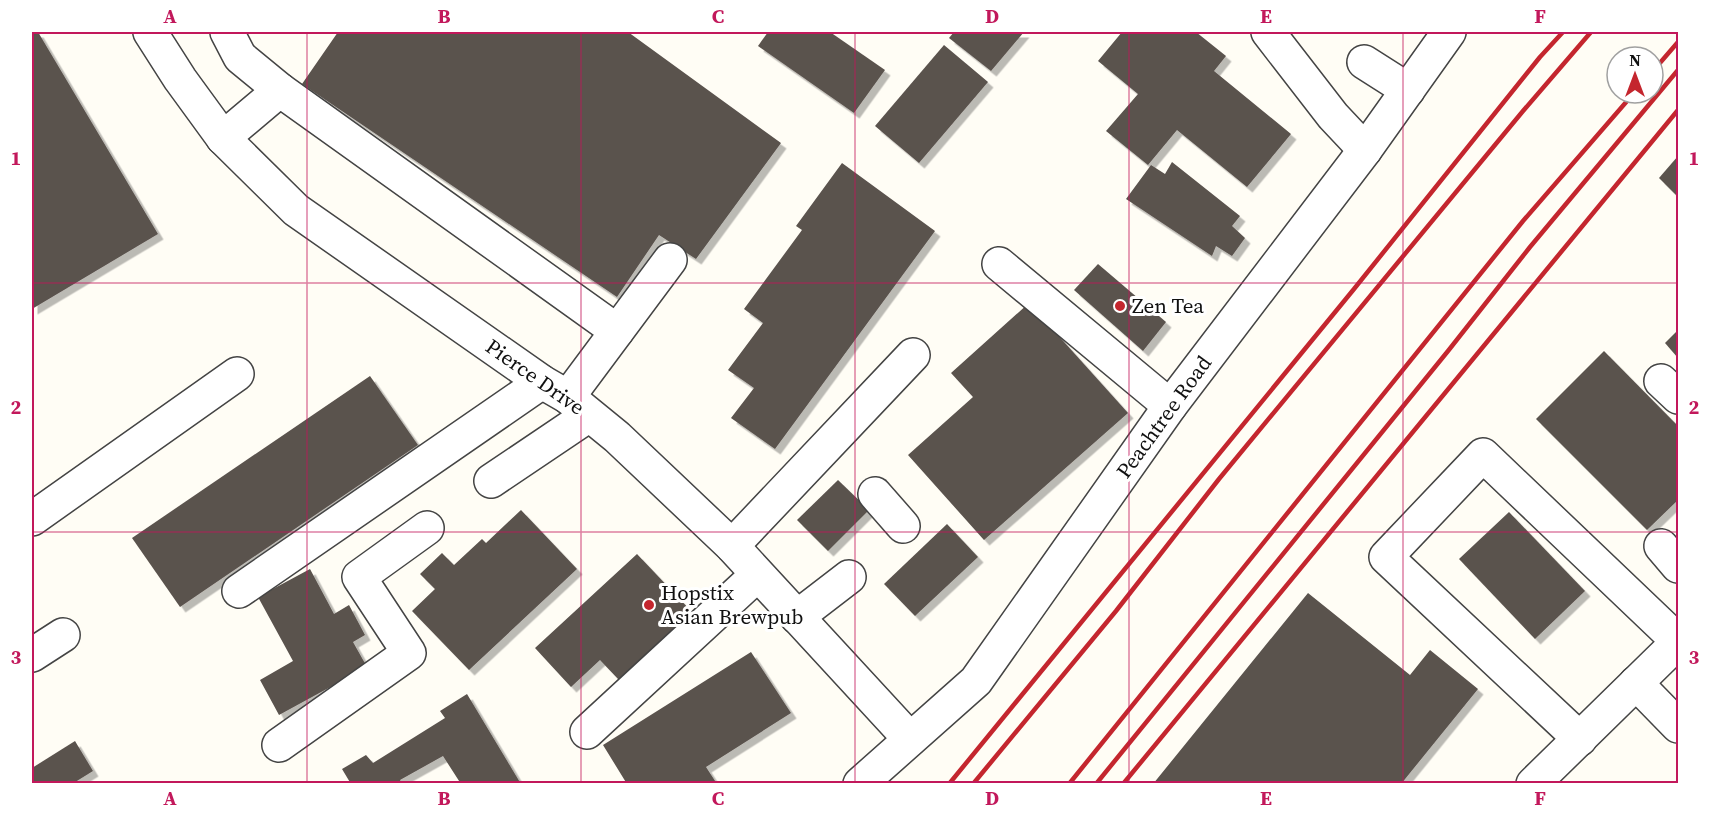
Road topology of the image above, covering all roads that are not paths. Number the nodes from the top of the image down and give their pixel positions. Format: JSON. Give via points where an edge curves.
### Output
{"nodes":[{"id":1,"x":150,"y":32,"type":"edge"},
{"id":2,"x":227,"y":32,"type":"edge"},
{"id":3,"x":1268,"y":32,"type":"edge"},
{"id":4,"x":1449,"y":32,"type":"edge"},
{"id":5,"x":1364,"y":62,"type":"dead end"},
{"id":6,"x":280,"y":90,"type":"junction"},
{"id":7,"x":1408,"y":90,"type":"junction"},
{"id":8,"x":223,"y":138,"type":"junction"},
{"id":9,"x":1365,"y":150,"type":"junction"},
{"id":10,"x":670,"y":260,"type":"dead end"},
{"id":11,"x":999,"y":264,"type":"dead end"},
{"id":12,"x":617,"y":331,"type":"junction"},
{"id":13,"x":914,"y":355,"type":"dead end"},
{"id":14,"x":237,"y":374,"type":"dead end"},
{"id":15,"x":566,"y":398,"type":"junction"},
{"id":16,"x":1170,"y":406,"type":"junction"},
{"id":17,"x":491,"y":481,"type":"dead end"},
{"id":18,"x":875,"y":494,"type":"dead end"},
{"id":19,"x":32,"y":519,"type":"edge"},
{"id":20,"x":903,"y":526,"type":"dead end"},
{"id":21,"x":427,"y":528,"type":"dead end"},
{"id":22,"x":732,"y":546,"type":"junction"},
{"id":23,"x":757,"y":575,"type":"junction"},
{"id":24,"x":849,"y":577,"type":"dead end"},
{"id":25,"x":239,"y":591,"type":"dead end"},
{"id":26,"x":797,"y":617,"type":"junction"},
{"id":27,"x":63,"y":635,"type":"dead end"},
{"id":28,"x":1678,"y":641,"type":"edge"},
{"id":29,"x":32,"y":655,"type":"edge"},
{"id":30,"x":1636,"y":683,"type":"junction"},
{"id":31,"x":1678,"y":726,"type":"edge"},
{"id":32,"x":587,"y":732,"type":"dead end"},
{"id":33,"x":910,"y":739,"type":"junction"},
{"id":34,"x":1580,"y":739,"type":"junction"},
{"id":35,"x":279,"y":746,"type":"dead end"},
{"id":36,"x":860,"y":783,"type":"edge"},
{"id":37,"x":1533,"y":783,"type":"edge"}],
"edges":[{"from":1,"to":8,"type":"street","name":"Pierce Drive"},
{"from":2,"to":6,"type":"street","via":[[240,57]]},
{"from":3,"to":9,"type":"street","via":[[1333,116]]},
{"from":4,"to":7,"type":"street","name":"Peachtree Road"},
{"from":5,"to":7,"type":"street"},
{"from":6,"to":8,"type":"street"},
{"from":6,"to":12,"type":"street"},
{"from":7,"to":9,"type":"street","name":"Peachtree Road"},
{"from":8,"to":15,"type":"street","name":"Pierce Drive","via":[[296,210]]},
{"from":9,"to":16,"type":"street","name":"Peachtree Road"},
{"from":10,"to":12,"type":"street"},
{"from":11,"to":16,"type":"street"},
{"from":12,"to":15,"type":"street"},
{"from":13,"to":22,"type":"street"},
{"from":14,"to":19,"type":"street"},
{"from":15,"to":17,"type":"street"},
{"from":15,"to":22,"type":"street","name":"Pierce Drive","via":[[617,437]]},
{"from":15,"to":25,"type":"street"},
{"from":16,"to":33,"type":"street","name":"Peachtree Road","via":[[976,681]]},
{"from":18,"to":20,"type":"street"},
{"from":21,"to":35,"type":"street","via":[[359,577],[409,653]]},
{"from":22,"to":23,"type":"street","name":"Pierce Drive"},
{"from":23,"to":26,"type":"street","name":"Pierce Drive"},
{"from":23,"to":32,"type":"street"},
{"from":24,"to":26,"type":"street"},
{"from":26,"to":33,"type":"street","name":"Pierce Drive"},
{"from":27,"to":29,"type":"street"},
{"from":28,"to":30,"type":"street"},
{"from":28,"to":34,"type":"street","via":[[1483,455],[1386,557]]},
{"from":30,"to":31,"type":"street"},
{"from":30,"to":34,"type":"street"},
{"from":33,"to":36,"type":"street","name":"Peachtree Road"},
{"from":34,"to":37,"type":"street"}]}
